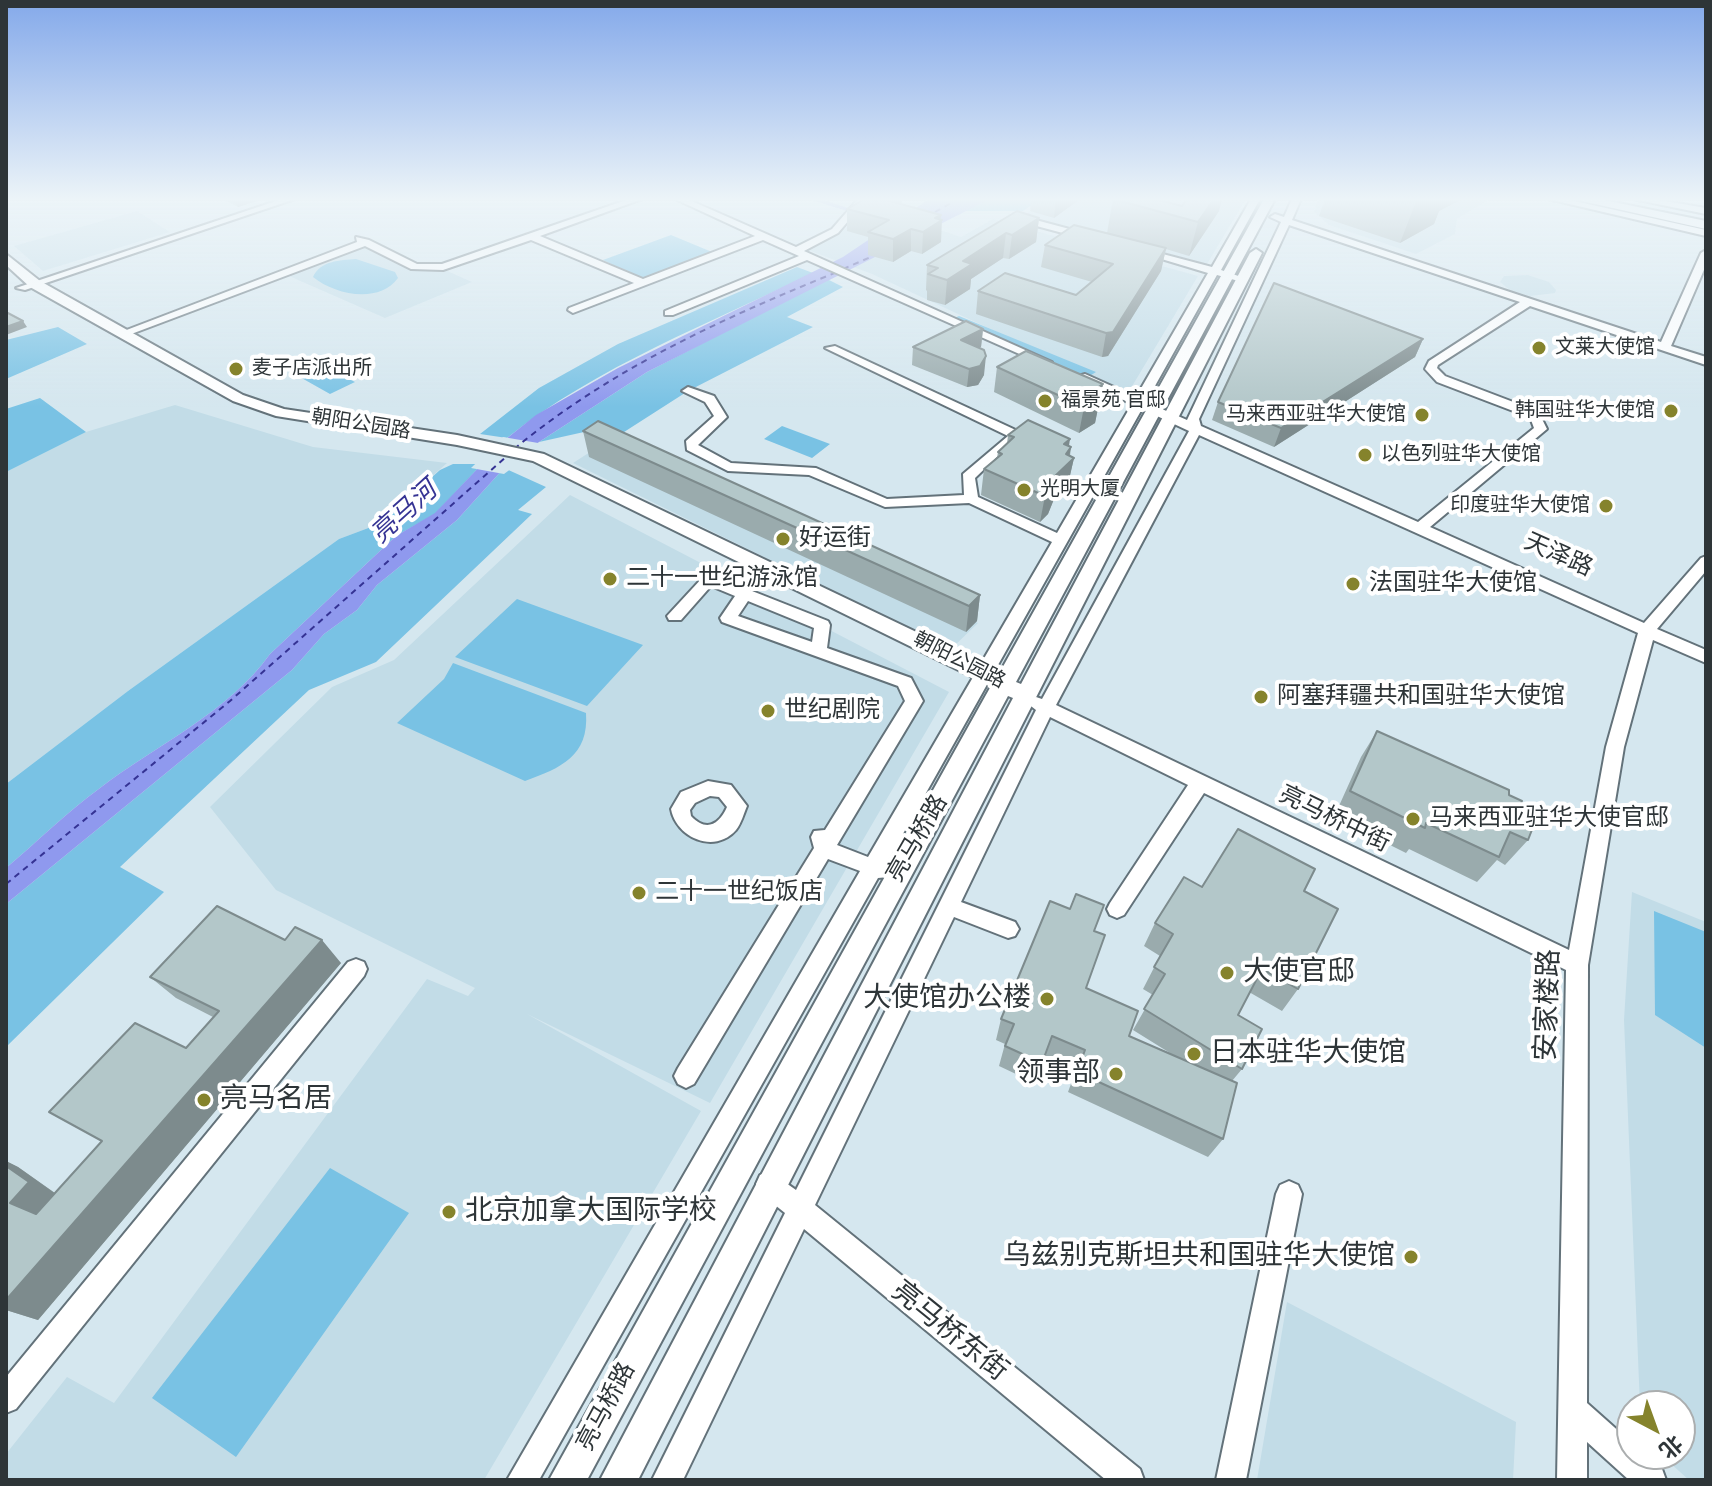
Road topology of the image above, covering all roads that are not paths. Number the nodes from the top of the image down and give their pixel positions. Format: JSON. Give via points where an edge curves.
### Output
{"nodes":[{"id":1,"x":14,"y":268,"type":"edge"},
{"id":2,"x":81,"y":268,"type":"edge"},
{"id":3,"x":292,"y":268,"type":"edge"},
{"id":4,"x":608,"y":268,"type":"edge"},
{"id":5,"x":681,"y":268,"type":"edge"},
{"id":6,"x":770,"y":268,"type":"edge"},
{"id":7,"x":831,"y":268,"type":"edge"},
{"id":8,"x":1203,"y":268,"type":"edge"},
{"id":9,"x":1222,"y":268,"type":"edge"},
{"id":10,"x":1223,"y":268,"type":"edge"},
{"id":11,"x":1249,"y":268,"type":"edge"},
{"id":12,"x":1253,"y":268,"type":"edge"},
{"id":13,"x":1432,"y":268,"type":"edge"},
{"id":14,"x":1699,"y":268,"type":"edge"},
{"id":15,"x":1220,"y":273,"type":"junction"},
{"id":16,"x":6,"y":274,"type":"edge"},
{"id":17,"x":1242,"y":279,"type":"junction"},
{"id":18,"x":643,"y":283,"type":"junction"},
{"id":19,"x":28,"y":286,"type":"junction"},
{"id":20,"x":1530,"y":301,"type":"junction"},
{"id":21,"x":573,"y":310,"type":"dead end"},
{"id":22,"x":669,"y":313,"type":"dead end"},
{"id":23,"x":122,"y":334,"type":"junction"},
{"id":24,"x":1665,"y":347,"type":"junction"},
{"id":25,"x":831,"y":348,"type":"dead end"},
{"id":26,"x":1706,"y":361,"type":"edge"},
{"id":27,"x":1055,"y":366,"type":"edge"},
{"id":28,"x":1069,"y":372,"type":"edge"},
{"id":29,"x":688,"y":391,"type":"dead end"},
{"id":30,"x":1170,"y":415,"type":"junction"},
{"id":31,"x":483,"y":451,"type":"junction"},
{"id":32,"x":535,"y":460,"type":"junction"},
{"id":33,"x":971,"y":499,"type":"junction"},
{"id":34,"x":1423,"y":526,"type":"junction"},
{"id":35,"x":1059,"y":540,"type":"junction"},
{"id":36,"x":1706,"y":561,"type":"edge"},
{"id":37,"x":745,"y":593,"type":"junction"},
{"id":38,"x":675,"y":616,"type":"dead end"},
{"id":39,"x":828,"y":618,"type":"junction"},
{"id":40,"x":1650,"y":626,"type":"junction"},
{"id":41,"x":1706,"y":645,"type":"edge"},
{"id":42,"x":819,"y":650,"type":"junction"},
{"id":43,"x":1706,"y":657,"type":"edge"},
{"id":44,"x":1006,"y":690,"type":"junction"},
{"id":45,"x":1200,"y":783,"type":"junction"},
{"id":46,"x":822,"y":840,"type":"junction"},
{"id":47,"x":885,"y":871,"type":"junction"},
{"id":48,"x":949,"y":906,"type":"junction"},
{"id":49,"x":1117,"y":909,"type":"dead end"},
{"id":50,"x":1008,"y":929,"type":"dead end"},
{"id":51,"x":1577,"y":965,"type":"junction"},
{"id":52,"x":356,"y":969,"type":"dead end"},
{"id":53,"x":686,"y":1076,"type":"dead end"},
{"id":54,"x":769,"y":1184,"type":"junction"},
{"id":55,"x":1289,"y":1194,"type":"dead end"},
{"id":56,"x":801,"y":1210,"type":"junction"},
{"id":57,"x":6,"y":1399,"type":"edge"},
{"id":58,"x":1573,"y":1410,"type":"junction"},
{"id":59,"x":522,"y":1480,"type":"edge"},
{"id":60,"x":567,"y":1480,"type":"edge"},
{"id":61,"x":618,"y":1480,"type":"edge"},
{"id":62,"x":667,"y":1480,"type":"edge"},
{"id":63,"x":1129,"y":1480,"type":"edge"},
{"id":64,"x":1231,"y":1480,"type":"edge"},
{"id":65,"x":1572,"y":1480,"type":"edge"},
{"id":66,"x":1651,"y":1480,"type":"edge"}],
"edges":[{"from":1,"to":19,"type":"main road","name":"朝阳公园路"},
{"from":2,"to":19,"type":"street"},
{"from":3,"to":23,"type":"street"},
{"from":4,"to":18,"type":"street"},
{"from":5,"to":18,"type":"street"},
{"from":6,"to":22,"type":"street"},
{"from":7,"to":27,"type":"street"},
{"from":8,"to":15,"type":"street"},
{"from":9,"to":15,"type":"street"},
{"from":10,"to":15,"type":"main road"},
{"from":11,"to":17,"type":"main road","name":"亮马桥路"},
{"from":12,"to":30,"type":"street"},
{"from":13,"to":20,"type":"street"},
{"from":14,"to":24,"type":"street"},
{"from":15,"to":17,"type":"street"},
{"from":15,"to":30,"type":"street"},
{"from":16,"to":19,"type":"main road","name":"朝阳公园路"},
{"from":17,"to":30,"type":"main road","name":"亮马桥路"},
{"from":18,"to":21,"type":"street"},
{"from":19,"to":23,"type":"main road","name":"朝阳公园路"},
{"from":19,"to":31,"type":"main road","name":"朝阳公园路","via":[[210,394],[272,420]]},
{"from":20,"to":24,"type":"street"},
{"from":20,"to":34,"type":"street","via":[[1431,369],[1441,379],[1525,411],[1541,429]]},
{"from":23,"to":31,"type":"main road","name":"朝阳公园路","via":[[238,398],[281,413]]},
{"from":24,"to":26,"type":"street"},
{"from":25,"to":33,"type":"street","via":[[1023,439],[995,451],[968,477]]},
{"from":28,"to":30,"type":"street","name":"天泽路"},
{"from":29,"to":33,"type":"street","via":[[710,399],[721,417],[691,444],[694,450],[728,467],[811,471],[885,503]]},
{"from":30,"to":34,"type":"street","name":"天泽路"},
{"from":30,"to":35,"type":"street"},
{"from":30,"to":44,"type":"street"},
{"from":30,"to":44,"type":"main road","name":"亮马桥路"},
{"from":31,"to":32,"type":"main road","name":"朝阳公园路"},
{"from":32,"to":39,"type":"main road","name":"朝阳公园路"},
{"from":32,"to":44,"type":"main road","name":"朝阳公园路"},
{"from":33,"to":35,"type":"street"},
{"from":34,"to":40,"type":"street","name":"天泽路"},
{"from":35,"to":44,"type":"street"},
{"from":36,"to":40,"type":"street","name":"安家楼路"},
{"from":37,"to":38,"type":"street","via":[[709,579]]},
{"from":37,"to":39,"type":"street"},
{"from":37,"to":42,"type":"street","via":[[728,618]]},
{"from":39,"to":42,"type":"street"},
{"from":39,"to":44,"type":"main road","name":"朝阳公园路"},
{"from":40,"to":41,"type":"street","name":"天泽路"},
{"from":40,"to":43,"type":"street","name":"天泽路"},
{"from":40,"to":51,"type":"street","name":"安家楼路","via":[[1615,747]]},
{"from":42,"to":46,"type":"street","via":[[905,682],[914,701]]},
{"from":44,"to":45,"type":"street","name":"亮马桥中街"},
{"from":44,"to":47,"type":"main road","name":"亮马桥路"},
{"from":44,"to":48,"type":"street"},
{"from":44,"to":54,"type":"main road","name":"亮马桥路"},
{"from":45,"to":49,"type":"street"},
{"from":45,"to":51,"type":"street","name":"亮马桥中街"},
{"from":46,"to":47,"type":"street"},
{"from":46,"to":53,"type":"street"},
{"from":47,"to":59,"type":"street"},
{"from":47,"to":60,"type":"main road","name":"亮马桥路"},
{"from":48,"to":50,"type":"street"},
{"from":48,"to":56,"type":"street"},
{"from":51,"to":58,"type":"street","name":"安家楼路"},
{"from":52,"to":57,"type":"street"},
{"from":54,"to":56,"type":"street","name":"亮马桥东街"},
{"from":54,"to":61,"type":"main road","name":"亮马桥路"},
{"from":55,"to":64,"type":"street"},
{"from":56,"to":62,"type":"street"},
{"from":56,"to":63,"type":"street","name":"亮马桥东街"},
{"from":58,"to":65,"type":"street","name":"安家楼路"},
{"from":58,"to":66,"type":"street"}]}
